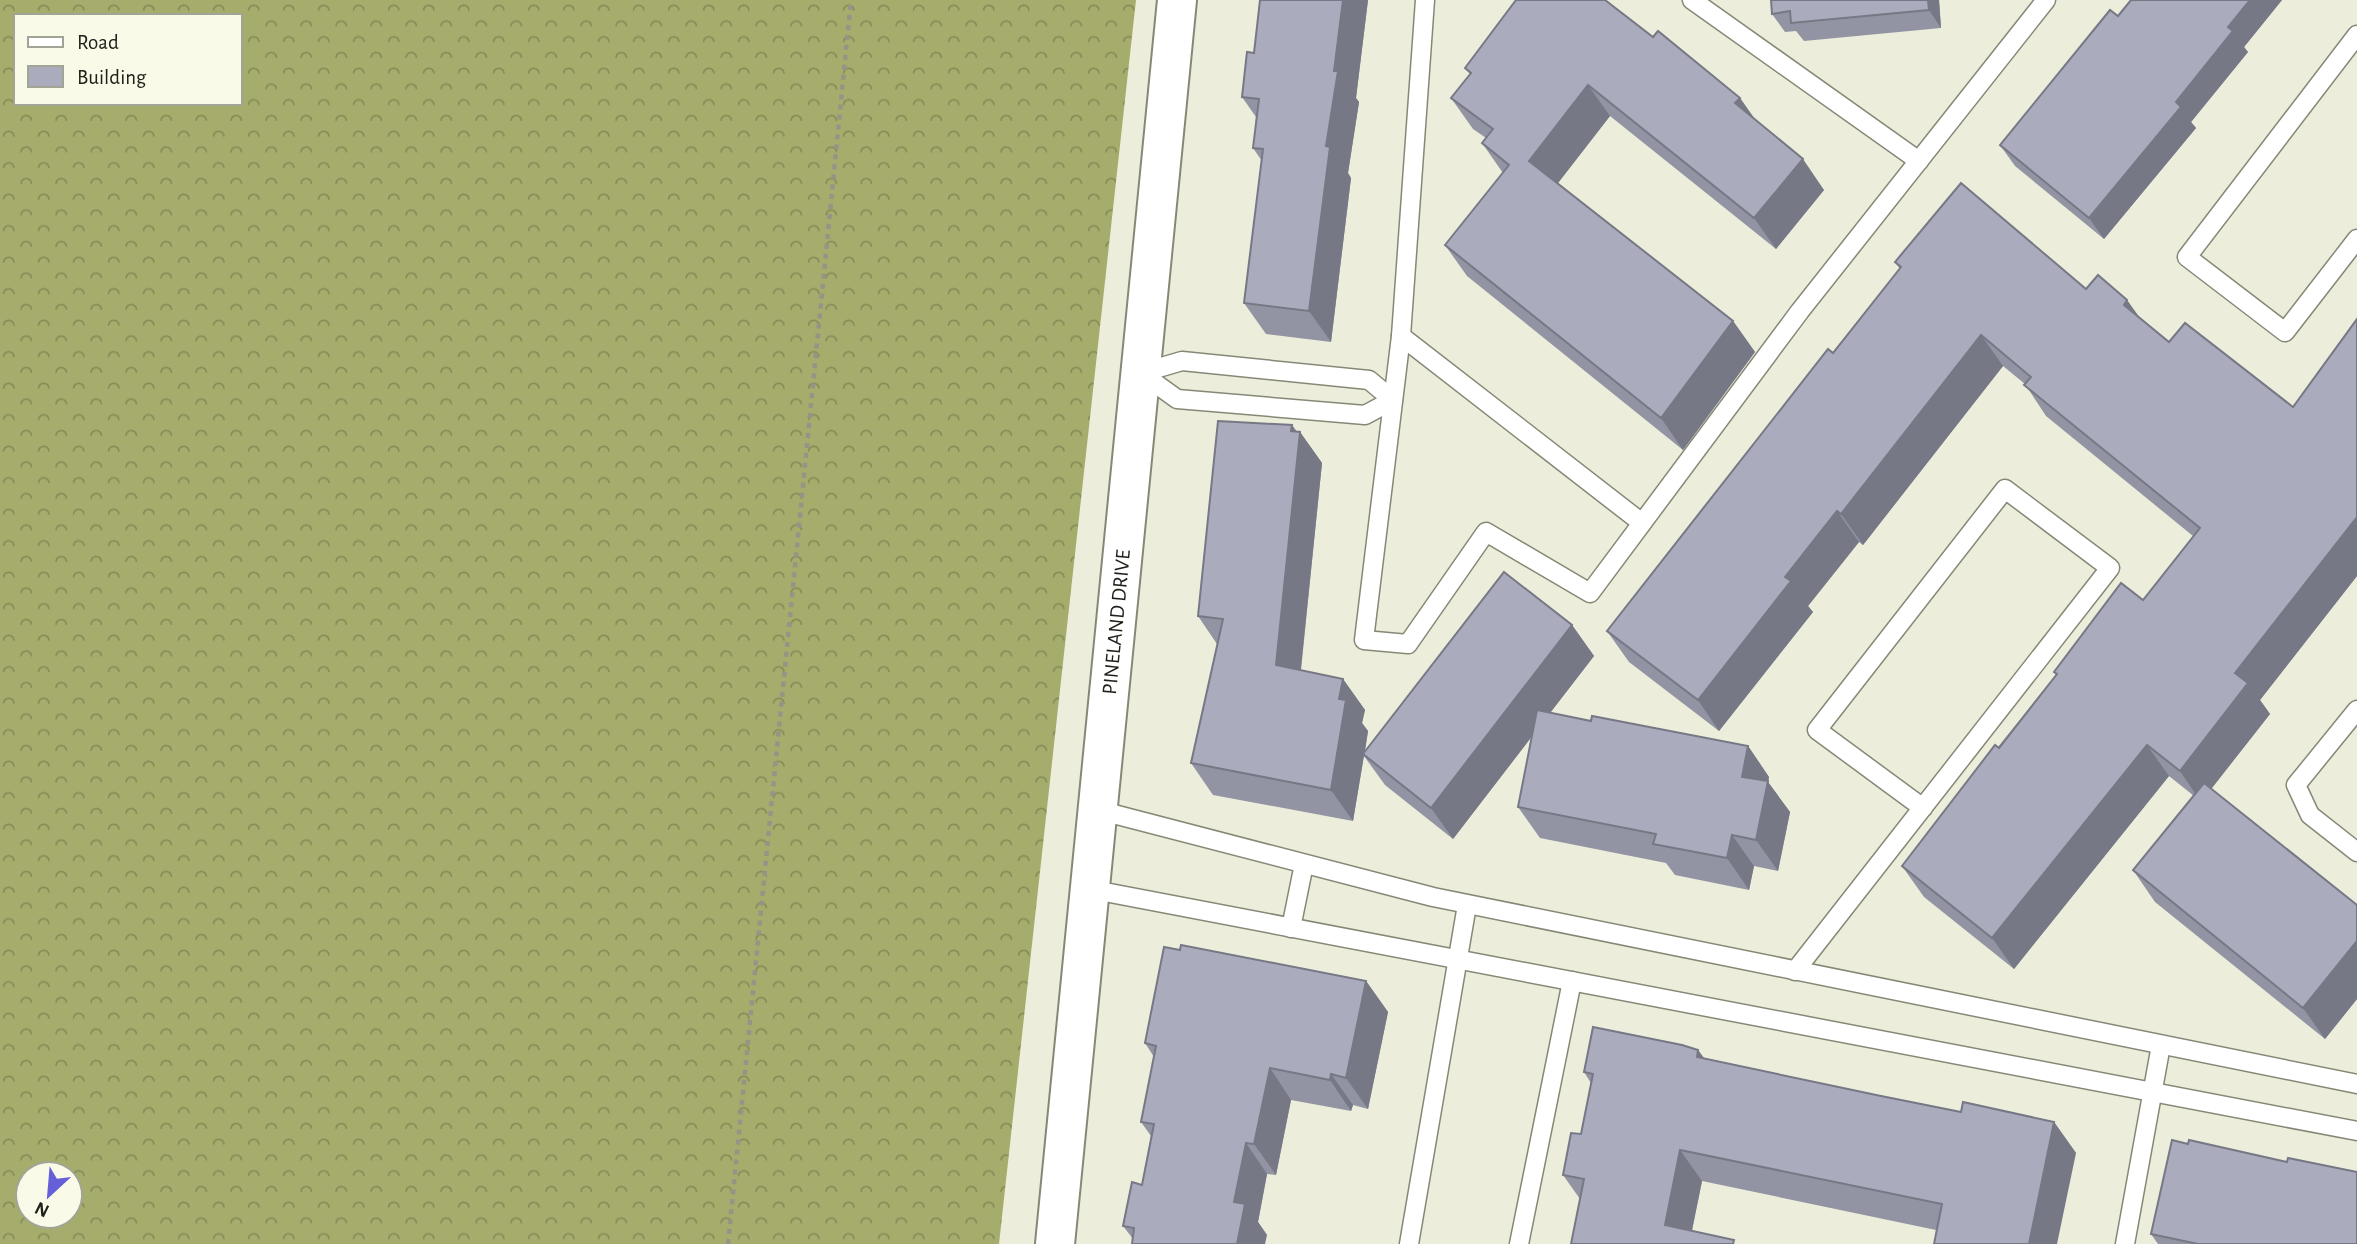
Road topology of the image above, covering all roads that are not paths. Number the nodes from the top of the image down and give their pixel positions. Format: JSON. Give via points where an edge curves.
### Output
{"nodes":[{"id":1,"x":1177,"y":0,"type":"edge"},
{"id":2,"x":1425,"y":0,"type":"edge"},
{"id":3,"x":1692,"y":0,"type":"edge"},
{"id":4,"x":2046,"y":0,"type":"edge"},
{"id":5,"x":2357,"y":34,"type":"edge"},
{"id":6,"x":1919,"y":161,"type":"junction"},
{"id":7,"x":2357,"y":239,"type":"edge"},
{"id":8,"x":1401,"y":336,"type":"junction"},
{"id":9,"x":1141,"y":373,"type":"junction"},
{"id":10,"x":1393,"y":400,"type":"junction"},
{"id":11,"x":1642,"y":523,"type":"junction"},
{"id":12,"x":2357,"y":710,"type":"edge"},
{"id":13,"x":1923,"y":808,"type":"junction"},
{"id":14,"x":1098,"y":810,"type":"junction"},
{"id":15,"x":2357,"y":852,"type":"edge"},
{"id":16,"x":1304,"y":864,"type":"junction"},
{"id":17,"x":1089,"y":889,"type":"junction"},
{"id":18,"x":1467,"y":905,"type":"junction"},
{"id":19,"x":1291,"y":928,"type":"junction"},
{"id":20,"x":1460,"y":960,"type":"junction"},
{"id":21,"x":1795,"y":971,"type":"junction"},
{"id":22,"x":1572,"y":981,"type":"junction"},
{"id":23,"x":2161,"y":1045,"type":"junction"},
{"id":24,"x":2357,"y":1084,"type":"edge"},
{"id":25,"x":2152,"y":1093,"type":"junction"},
{"id":26,"x":2357,"y":1131,"type":"edge"},
{"id":27,"x":1055,"y":1244,"type":"edge"},
{"id":28,"x":1409,"y":1244,"type":"edge"},
{"id":29,"x":1519,"y":1244,"type":"edge"},
{"id":30,"x":2125,"y":1244,"type":"edge"}],
"edges":[{"from":1,"to":9,"type":"street","name":"PINELAND DRIVE"},
{"from":2,"to":8,"type":"lane"},
{"from":3,"to":6,"type":"lane"},
{"from":4,"to":6,"type":"lane"},
{"from":5,"to":7,"type":"lane","via":[[2187,257],[2285,332]]},
{"from":6,"to":11,"type":"lane"},
{"from":8,"to":10,"type":"lane"},
{"from":8,"to":11,"type":"lane"},
{"from":9,"to":10,"type":"lane","via":[[1182,360],[1369,380]]},
{"from":9,"to":10,"type":"lane","via":[[1177,399],[1366,415]]},
{"from":9,"to":14,"type":"street","name":"PINELAND DRIVE"},
{"from":10,"to":11,"type":"lane","via":[[1364,640],[1408,644],[1486,532],[1590,593]]},
{"from":12,"to":15,"type":"lane","via":[[2296,785],[2310,815]]},
{"from":13,"to":13,"type":"lane","via":[[2110,568],[2005,489],[1817,730]]},
{"from":13,"to":21,"type":"lane"},
{"from":14,"to":16,"type":"lane"},
{"from":14,"to":17,"type":"street","name":"PINELAND DRIVE"},
{"from":16,"to":18,"type":"lane"},
{"from":16,"to":19,"type":"lane"},
{"from":17,"to":19,"type":"lane"},
{"from":17,"to":27,"type":"street","name":"PINELAND DRIVE"},
{"from":18,"to":20,"type":"lane"},
{"from":18,"to":21,"type":"lane"},
{"from":19,"to":20,"type":"lane"},
{"from":20,"to":22,"type":"lane"},
{"from":20,"to":28,"type":"lane"},
{"from":21,"to":23,"type":"lane"},
{"from":22,"to":25,"type":"lane"},
{"from":22,"to":29,"type":"lane"},
{"from":23,"to":24,"type":"lane"},
{"from":23,"to":25,"type":"lane"},
{"from":25,"to":26,"type":"lane"},
{"from":25,"to":30,"type":"lane"}]}
